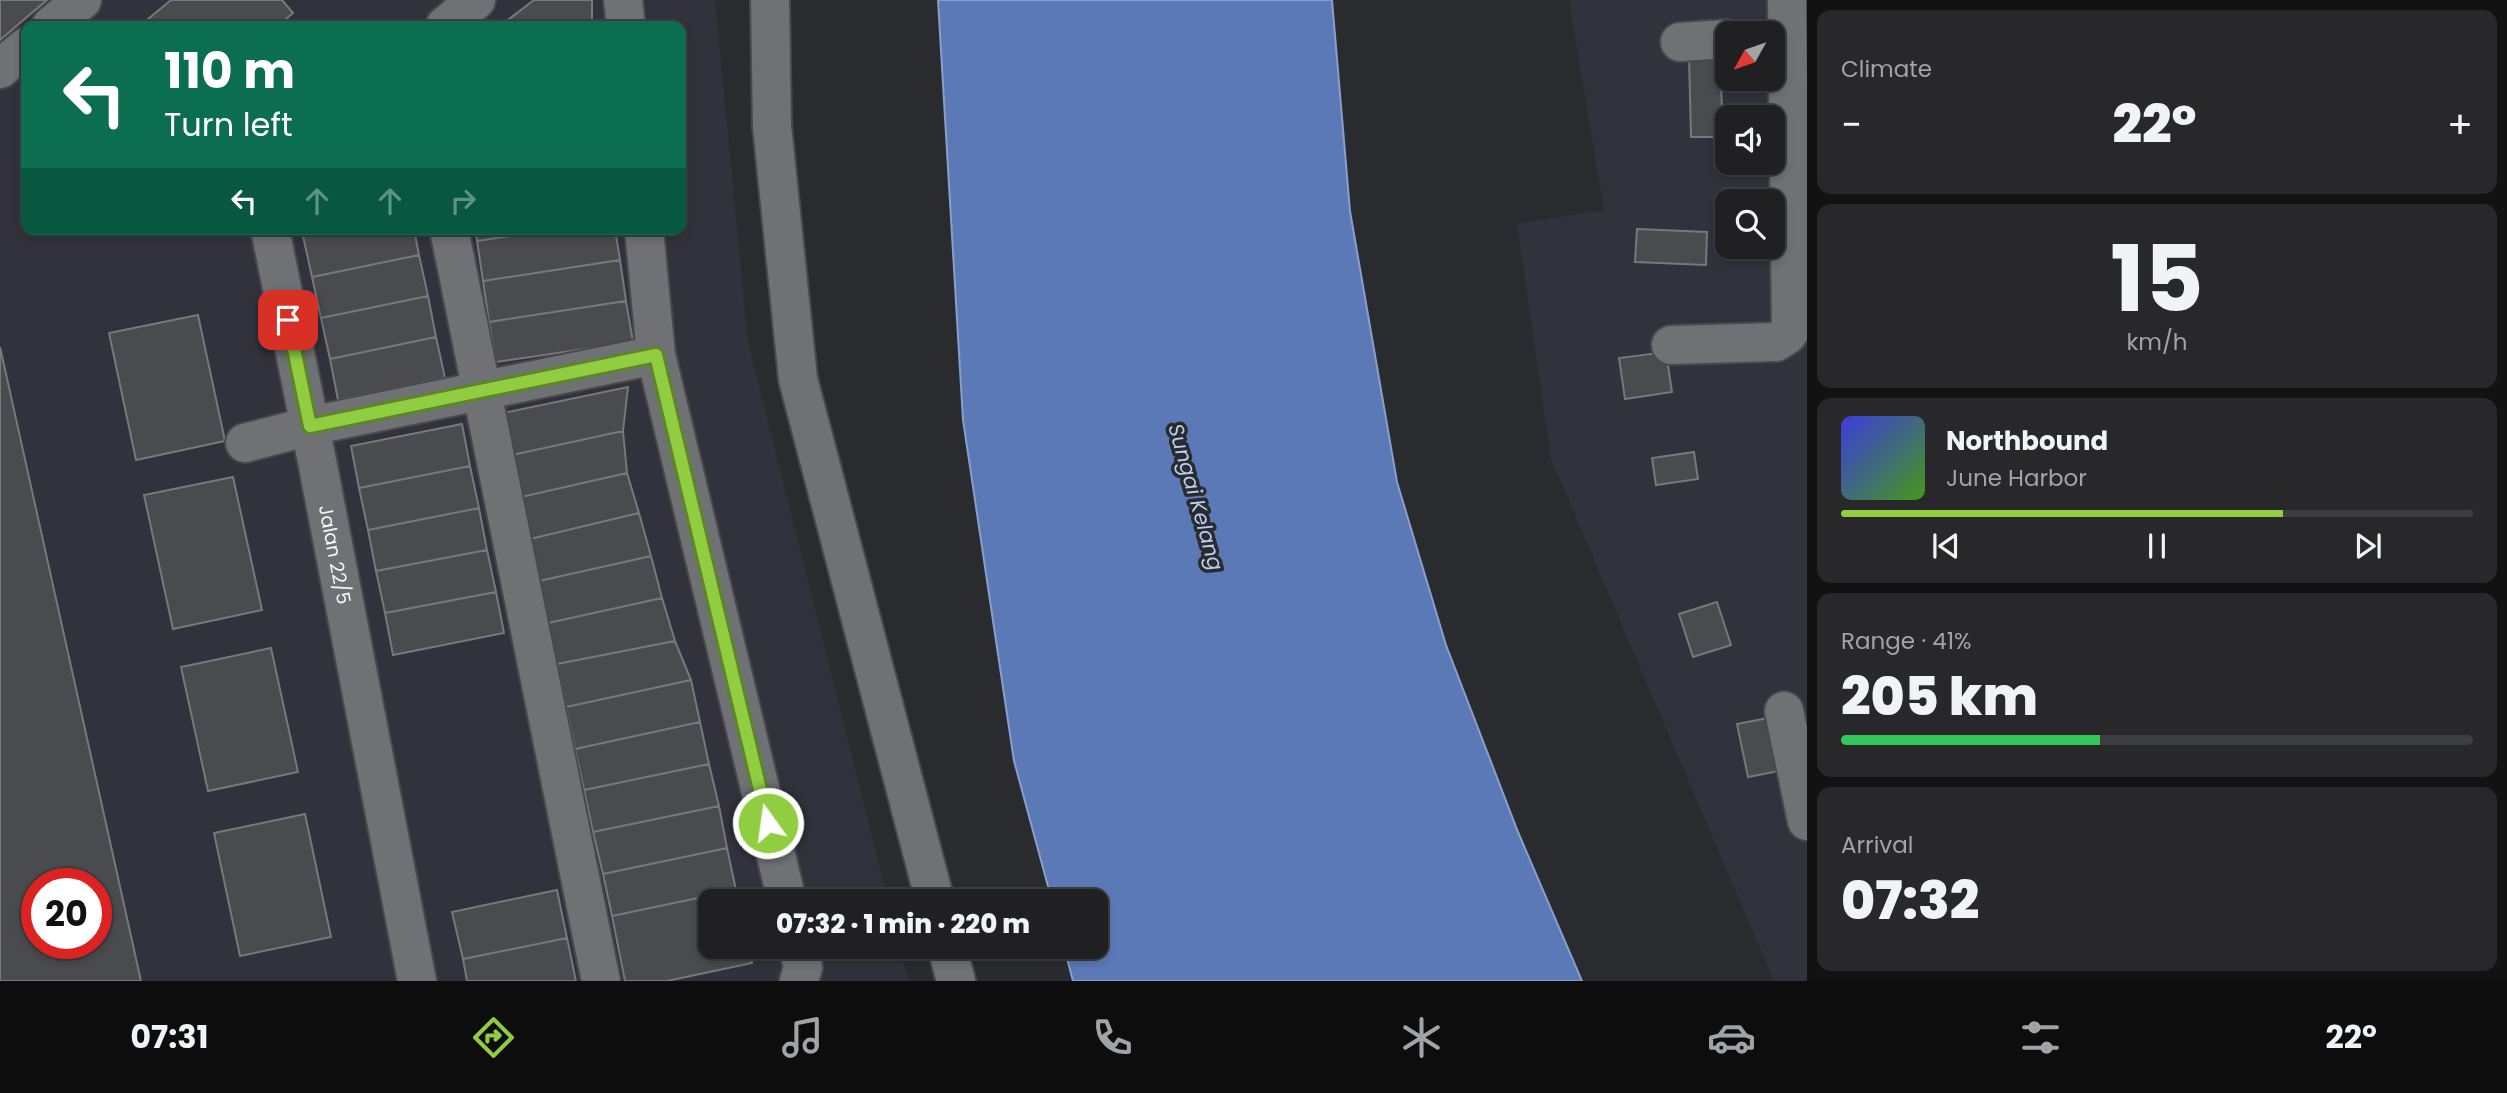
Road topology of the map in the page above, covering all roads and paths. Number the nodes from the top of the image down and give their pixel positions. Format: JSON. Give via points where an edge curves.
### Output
{"nodes":[{"id":1,"x":82,"y":0,"type":"edge"},
{"id":2,"x":476,"y":0,"type":"edge"},
{"id":3,"x":623,"y":0,"type":"edge"},
{"id":4,"x":770,"y":0,"type":"edge"},
{"id":5,"x":57,"y":21,"type":"edge"},
{"id":6,"x":451,"y":21,"type":"edge"},
{"id":7,"x":625,"y":21,"type":"edge"},
{"id":8,"x":1715,"y":40,"type":"edge"},
{"id":9,"x":1680,"y":42,"type":"dead end"},
{"id":10,"x":21,"y":51,"type":"edge"},
{"id":11,"x":0,"y":69,"type":"edge"},
{"id":12,"x":1785,"y":91,"type":"edge"},
{"id":13,"x":271,"y":235,"type":"edge"},
{"id":14,"x":450,"y":235,"type":"edge"},
{"id":15,"x":645,"y":235,"type":"edge"},
{"id":16,"x":1671,"y":345,"type":"dead end"},
{"id":17,"x":656,"y":355,"type":"junction"},
{"id":18,"x":481,"y":390,"type":"junction"},
{"id":19,"x":310,"y":426,"type":"junction"},
{"id":20,"x":245,"y":443,"type":"dead end"},
{"id":21,"x":1784,"y":711,"type":"dead end"},
{"id":22,"x":1807,"y":821,"type":"edge"},
{"id":23,"x":784,"y":889,"type":"edge"},
{"id":24,"x":932,"y":889,"type":"edge"},
{"id":25,"x":801,"y":959,"type":"edge"},
{"id":26,"x":950,"y":959,"type":"edge"},
{"id":27,"x":417,"y":981,"type":"edge"},
{"id":28,"x":601,"y":981,"type":"edge"},
{"id":29,"x":799,"y":981,"type":"edge"},
{"id":30,"x":956,"y":981,"type":"edge"}],
"edges":[{"from":1,"to":5,"type":"lane"},
{"from":2,"to":6,"type":"lane"},
{"from":3,"to":7,"type":"lane"},
{"from":4,"to":24,"type":"lane","via":[[772,126],[798,379]]},
{"from":8,"to":9,"type":"lane"},
{"from":10,"to":11,"type":"lane"},
{"from":12,"to":16,"type":"lane","via":[[1791,329],[1776,342]]},
{"from":13,"to":19,"type":"lane","name":"Jalan 22/5"},
{"from":14,"to":18,"type":"lane"},
{"from":15,"to":17,"type":"lane"},
{"from":17,"to":18,"type":"lane"},
{"from":17,"to":23,"type":"lane"},
{"from":18,"to":19,"type":"lane"},
{"from":18,"to":28,"type":"lane"},
{"from":19,"to":20,"type":"lane"},
{"from":19,"to":27,"type":"lane","name":"Jalan 22/5"},
{"from":21,"to":22,"type":"lane"},
{"from":25,"to":29,"type":"lane"},
{"from":26,"to":30,"type":"lane"}]}
